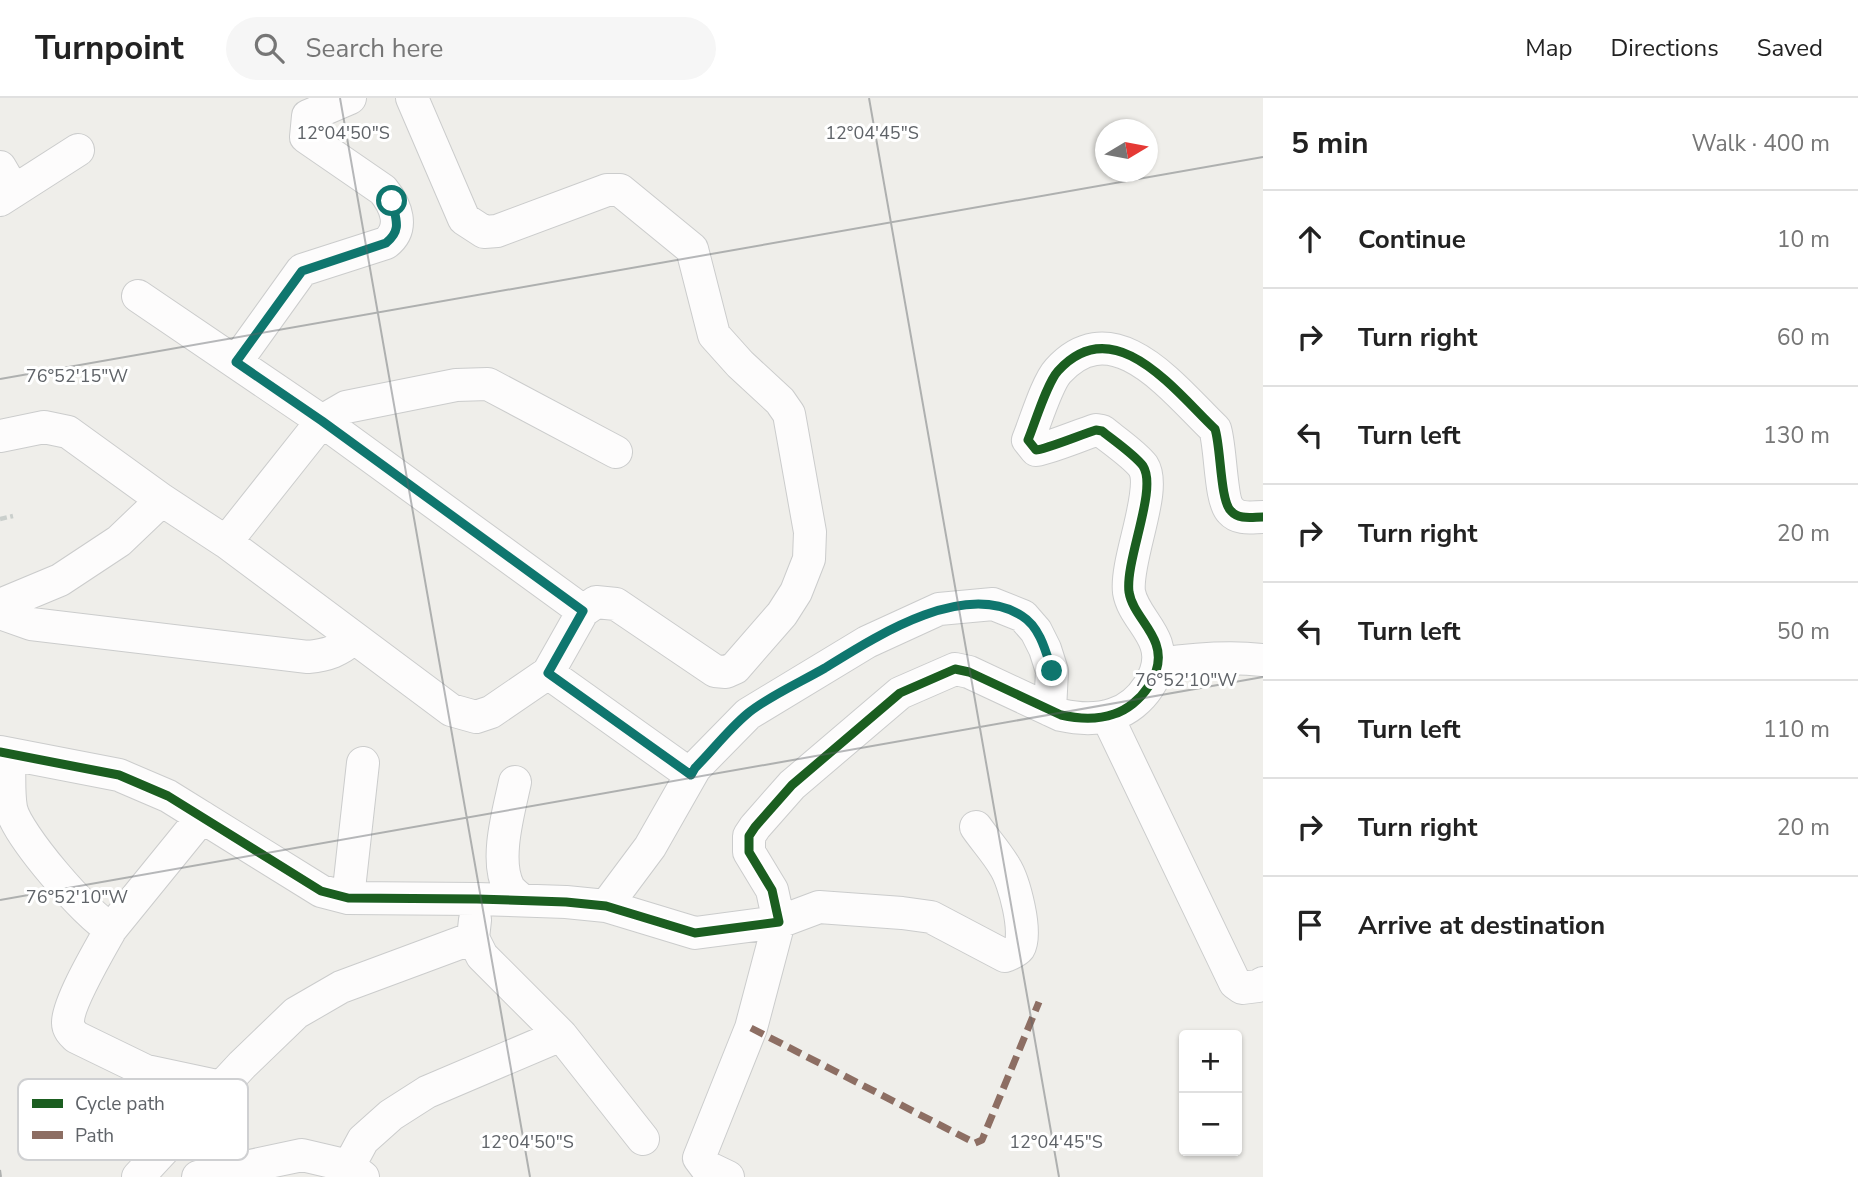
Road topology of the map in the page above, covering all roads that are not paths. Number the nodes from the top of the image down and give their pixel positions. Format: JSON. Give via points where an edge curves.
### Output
{"nodes":[{"id":1,"x":350,"y":98,"type":"edge"},
{"id":2,"x":412,"y":98,"type":"edge"},
{"id":3,"x":78,"y":150,"type":"dead end"},
{"id":4,"x":5,"y":186,"type":"edge"},
{"id":5,"x":138,"y":296,"type":"dead end"},
{"id":6,"x":236,"y":362,"type":"junction"},
{"id":7,"x":322,"y":421,"type":"junction"},
{"id":8,"x":0,"y":436,"type":"edge"},
{"id":9,"x":617,"y":452,"type":"dead end"},
{"id":10,"x":162,"y":500,"type":"junction"},
{"id":11,"x":1263,"y":517,"type":"edge"},
{"id":12,"x":226,"y":542,"type":"junction"},
{"id":13,"x":0,"y":605,"type":"edge"},
{"id":14,"x":583,"y":611,"type":"junction"},
{"id":15,"x":0,"y":613,"type":"edge"},
{"id":16,"x":354,"y":638,"type":"junction"},
{"id":17,"x":1263,"y":660,"type":"edge"},
{"id":18,"x":1159,"y":664,"type":"junction"},
{"id":19,"x":548,"y":673,"type":"junction"},
{"id":20,"x":1050,"y":710,"type":"junction"},
{"id":21,"x":1107,"y":716,"type":"junction"},
{"id":22,"x":5,"y":753,"type":"edge"},
{"id":23,"x":363,"y":763,"type":"dead end"},
{"id":24,"x":691,"y":775,"type":"junction"},
{"id":25,"x":515,"y":782,"type":"dead end"},
{"id":26,"x":202,"y":817,"type":"junction"},
{"id":27,"x":976,"y":827,"type":"dead end"},
{"id":28,"x":10,"y":832,"type":"edge"},
{"id":29,"x":348,"y":898,"type":"junction"},
{"id":30,"x":477,"y":899,"type":"junction"},
{"id":31,"x":522,"y":900,"type":"junction"},
{"id":32,"x":606,"y":906,"type":"junction"},
{"id":33,"x":779,"y":922,"type":"junction"},
{"id":34,"x":111,"y":929,"type":"junction"},
{"id":35,"x":473,"y":938,"type":"junction"},
{"id":36,"x":1263,"y":983,"type":"edge"},
{"id":37,"x":561,"y":1035,"type":"junction"},
{"id":38,"x":184,"y":1079,"type":"edge"},
{"id":39,"x":229,"y":1079,"type":"edge"},
{"id":40,"x":643,"y":1139,"type":"dead end"},
{"id":41,"x":154,"y":1160,"type":"edge"},
{"id":42,"x":356,"y":1171,"type":"edge"},
{"id":43,"x":138,"y":1177,"type":"edge"},
{"id":44,"x":198,"y":1177,"type":"edge"},
{"id":45,"x":728,"y":1177,"type":"edge"}],
"edges":[{"from":1,"to":6,"type":"street","via":[[308,116],[306,137],[383,190],[392,201],[397,225],[394,236],[386,243],[302,271]]},
{"from":2,"to":14,"type":"street","via":[[464,219],[484,232],[607,190],[620,190],[692,249],[714,335],[789,414],[810,532],[809,559],[782,614],[735,668],[715,671],[616,604],[596,602]]},
{"from":3,"to":4,"type":"street"},
{"from":5,"to":6,"type":"street"},
{"from":6,"to":7,"type":"street"},
{"from":7,"to":9,"type":"street","via":[[346,407],[456,385],[488,384]]},
{"from":7,"to":12,"type":"street"},
{"from":7,"to":14,"type":"street"},
{"from":8,"to":10,"type":"street","via":[[44,427],[68,432]]},
{"from":10,"to":12,"type":"street"},
{"from":10,"to":13,"type":"street","via":[[119,541],[70,573]]},
{"from":11,"to":18,"type":"street","via":[[1231,512],[1215,429],[1145,362],[1123,350],[1099,348],[1077,354],[1056,373],[1027,440],[1030,446],[1043,450],[1102,431],[1143,466],[1148,485],[1129,592],[1156,644]]},
{"from":12,"to":16,"type":"street"},
{"from":14,"to":19,"type":"street"},
{"from":15,"to":16,"type":"street","via":[[31,624],[308,657],[328,655]]},
{"from":16,"to":19,"type":"street","via":[[451,710],[476,717],[491,712]]},
{"from":17,"to":18,"type":"street","via":[[1241,657]]},
{"from":18,"to":21,"type":"street","via":[[1152,684],[1118,713]]},
{"from":19,"to":24,"type":"street"},
{"from":20,"to":21,"type":"street","via":[[1075,718]]},
{"from":20,"to":24,"type":"street","via":[[1052,671],[1036,631],[1023,616],[992,604],[939,609],[867,642],[748,714]]},
{"from":20,"to":33,"type":"street","via":[[955,669],[901,693],[792,785],[749,836],[749,852],[772,890]]},
{"from":21,"to":36,"type":"street","via":[[1235,983],[1242,988]]},
{"from":22,"to":26,"type":"street","via":[[119,775]]},
{"from":22,"to":28,"type":"street"},
{"from":23,"to":29,"type":"street"},
{"from":24,"to":32,"type":"street","via":[[650,846]]},
{"from":25,"to":31,"type":"street","via":[[504,837],[505,869],[509,888]]},
{"from":26,"to":29,"type":"street","via":[[321,891]]},
{"from":26,"to":34,"type":"street"},
{"from":27,"to":33,"type":"street","via":[[1006,869],[1017,904],[1022,936],[1012,954],[1005,956],[931,917],[902,913],[819,907]]},
{"from":28,"to":34,"type":"street","via":[[93,917]]},
{"from":29,"to":30,"type":"street"},
{"from":30,"to":31,"type":"street"},
{"from":30,"to":35,"type":"street"},
{"from":31,"to":32,"type":"street"},
{"from":32,"to":33,"type":"street","via":[[695,933]]},
{"from":33,"to":45,"type":"street","via":[[751,1028],[699,1157],[705,1166]]},
{"from":34,"to":38,"type":"street","via":[[82,983],[69,1029],[76,1037],[146,1071]]},
{"from":35,"to":37,"type":"street","via":[[482,956]]},
{"from":35,"to":39,"type":"street","via":[[341,987],[296,1013]]},
{"from":37,"to":40,"type":"street"},
{"from":37,"to":42,"type":"street","via":[[427,1092],[391,1115],[363,1140]]},
{"from":41,"to":43,"type":"street"},
{"from":42,"to":44,"type":"street","via":[[302,1155]]}]}
